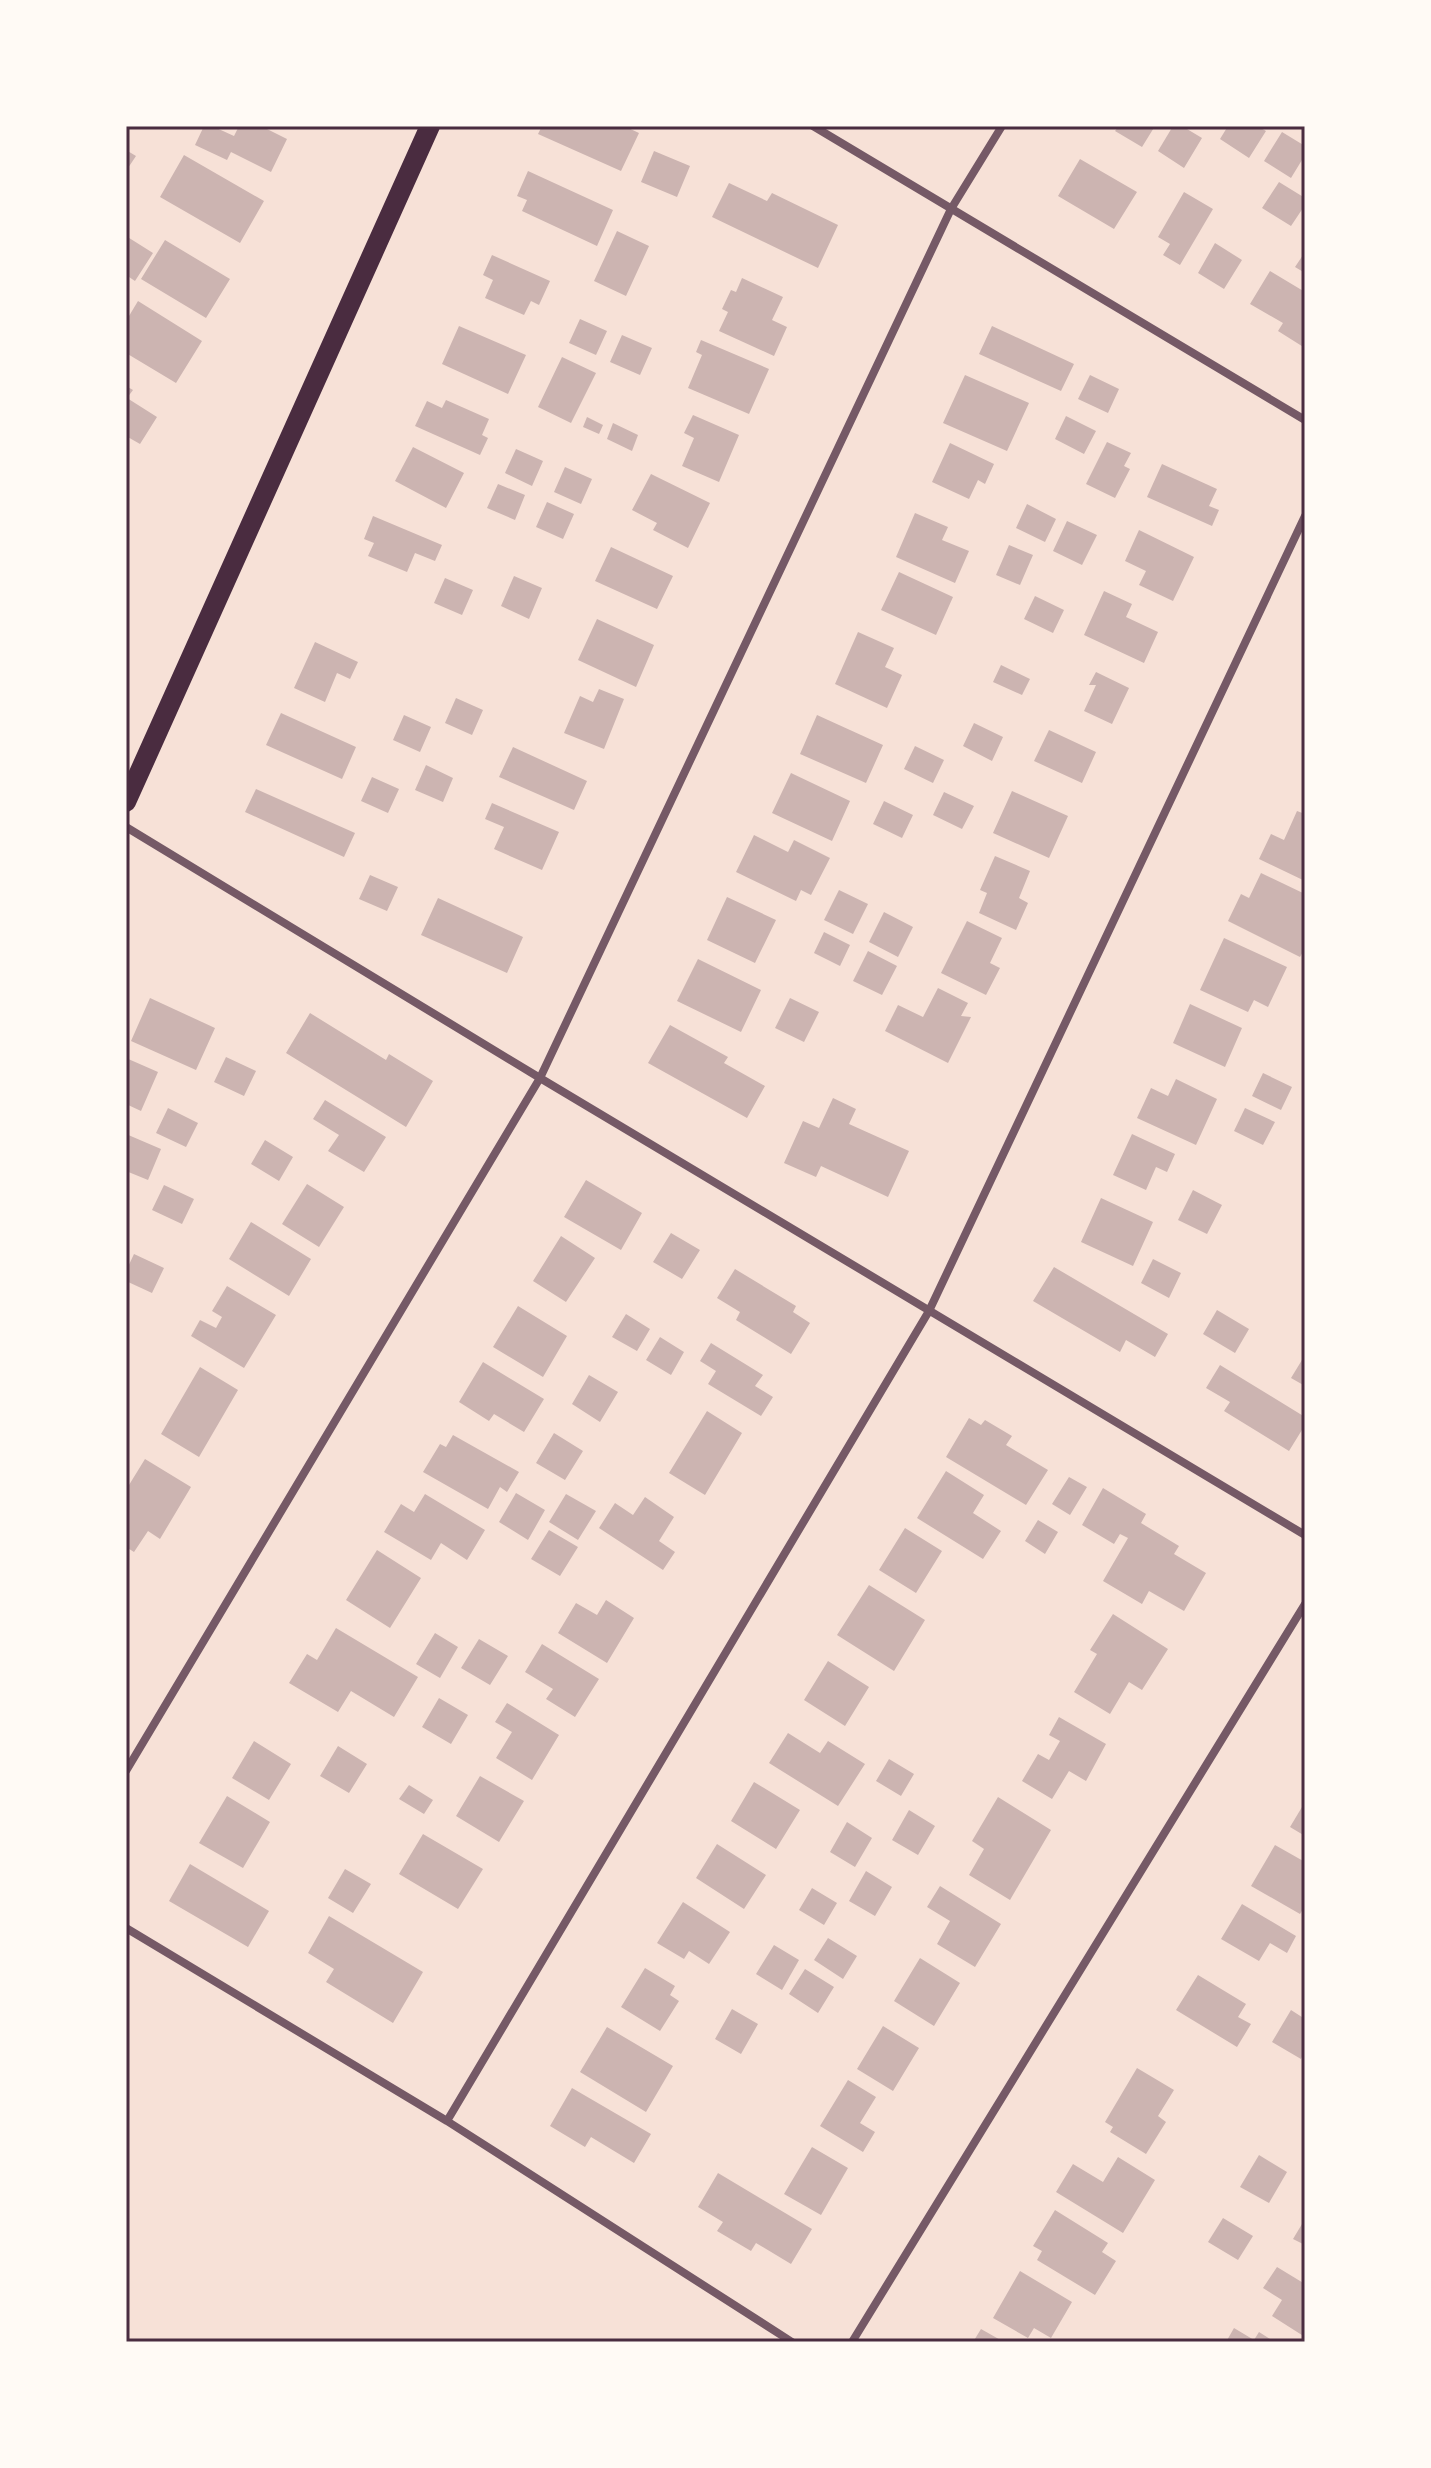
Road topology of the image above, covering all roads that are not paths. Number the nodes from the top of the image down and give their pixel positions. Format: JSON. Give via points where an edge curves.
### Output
{"nodes":[{"id":1,"x":430,"y":126,"type":"edge"},
{"id":2,"x":813,"y":126,"type":"edge"},
{"id":3,"x":1002,"y":126,"type":"edge"},
{"id":4,"x":951,"y":209,"type":"junction"},
{"id":5,"x":1305,"y":420,"type":"edge"},
{"id":6,"x":1305,"y":516,"type":"edge"},
{"id":7,"x":126,"y":802,"type":"edge"},
{"id":8,"x":126,"y":827,"type":"edge"},
{"id":9,"x":540,"y":1078,"type":"junction"},
{"id":10,"x":929,"y":1311,"type":"junction"},
{"id":11,"x":1305,"y":1535,"type":"edge"},
{"id":12,"x":1305,"y":1604,"type":"edge"},
{"id":13,"x":126,"y":1771,"type":"edge"},
{"id":14,"x":126,"y":1928,"type":"edge"},
{"id":15,"x":447,"y":2121,"type":"junction"},
{"id":16,"x":792,"y":2342,"type":"edge"},
{"id":17,"x":852,"y":2342,"type":"edge"}],
"edges":[{"from":1,"to":7,"type":"main road"},
{"from":2,"to":4,"type":"street"},
{"from":3,"to":4,"type":"street"},
{"from":4,"to":5,"type":"street"},
{"from":4,"to":9,"type":"street"},
{"from":6,"to":10,"type":"street"},
{"from":8,"to":9,"type":"street"},
{"from":9,"to":10,"type":"street"},
{"from":9,"to":13,"type":"street"},
{"from":10,"to":11,"type":"street"},
{"from":10,"to":15,"type":"street"},
{"from":12,"to":17,"type":"street"},
{"from":14,"to":15,"type":"street"},
{"from":15,"to":16,"type":"street"}]}
